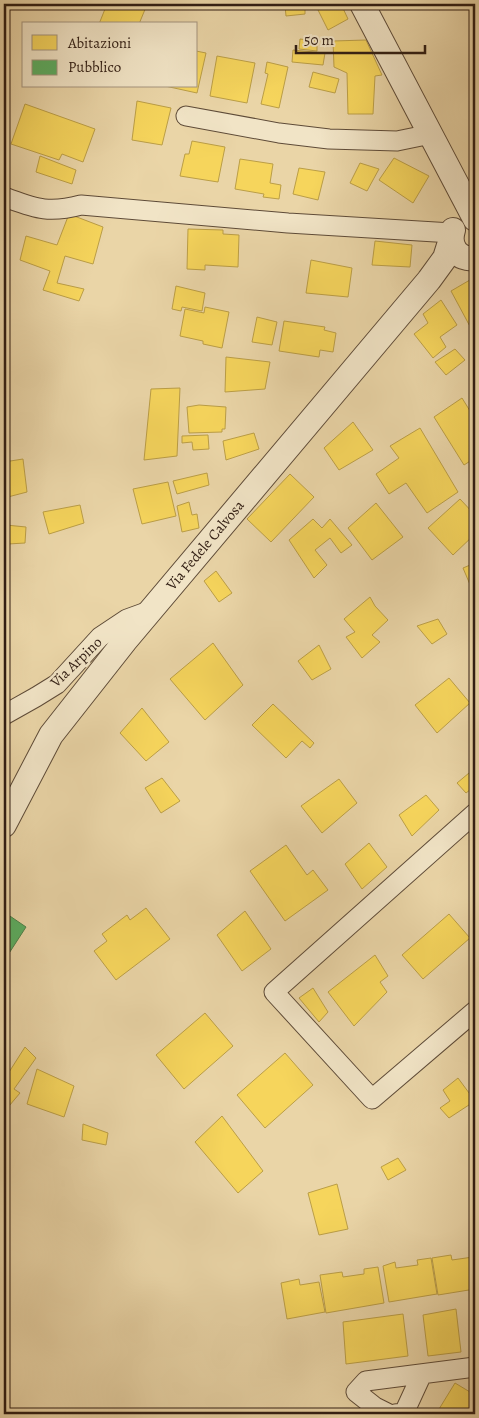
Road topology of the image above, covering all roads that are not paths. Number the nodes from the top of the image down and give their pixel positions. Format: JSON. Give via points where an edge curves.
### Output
{"nodes":[{"id":1,"x":362,"y":4,"type":"edge"},
{"id":2,"x":186,"y":116,"type":"dead end"},
{"id":3,"x":431,"y":134,"type":"junction"},
{"id":4,"x":4,"y":197,"type":"edge"},
{"id":5,"x":462,"y":227,"type":"edge"},
{"id":6,"x":473,"y":259,"type":"edge"},
{"id":7,"x":429,"y":280,"type":"junction"},
{"id":8,"x":149,"y":611,"type":"junction"},
{"id":9,"x":4,"y":715,"type":"edge"},
{"id":10,"x":475,"y":813,"type":"edge"},
{"id":11,"x":4,"y":825,"type":"edge"},
{"id":12,"x":475,"y":1011,"type":"edge"},
{"id":13,"x":475,"y":1367,"type":"edge"},
{"id":14,"x":422,"y":1374,"type":"junction"},
{"id":15,"x":389,"y":1414,"type":"edge"},
{"id":16,"x":395,"y":1414,"type":"edge"}],
"edges":[{"from":1,"to":3,"type":"street"},
{"from":2,"to":3,"type":"street","via":[[329,139],[396,141]]},
{"from":3,"to":5,"type":"street","via":[[452,176]]},
{"from":4,"to":5,"type":"street","via":[[51,211],[81,205],[288,223]]},
{"from":5,"to":6,"type":"street","via":[[453,248],[458,254]]},
{"from":5,"to":7,"type":"street","name":"Via Fedele Calvosa"},
{"from":6,"to":7,"type":"street","name":"Via Fedele Calvosa","via":[[441,271]]},
{"from":7,"to":8,"type":"street","name":"Via Fedele Calvosa"},
{"from":8,"to":9,"type":"street","name":"Via Arpino","via":[[127,619],[100,637],[57,684]]},
{"from":8,"to":11,"type":"street","name":"Via Fedele Calvosa","via":[[51,735]]},
{"from":10,"to":12,"type":"street","via":[[274,992],[372,1099]]},
{"from":13,"to":14,"type":"street"},
{"from":14,"to":15,"type":"street","via":[[366,1381],[356,1392]]},
{"from":14,"to":16,"type":"street","via":[[404,1413]]}]}
